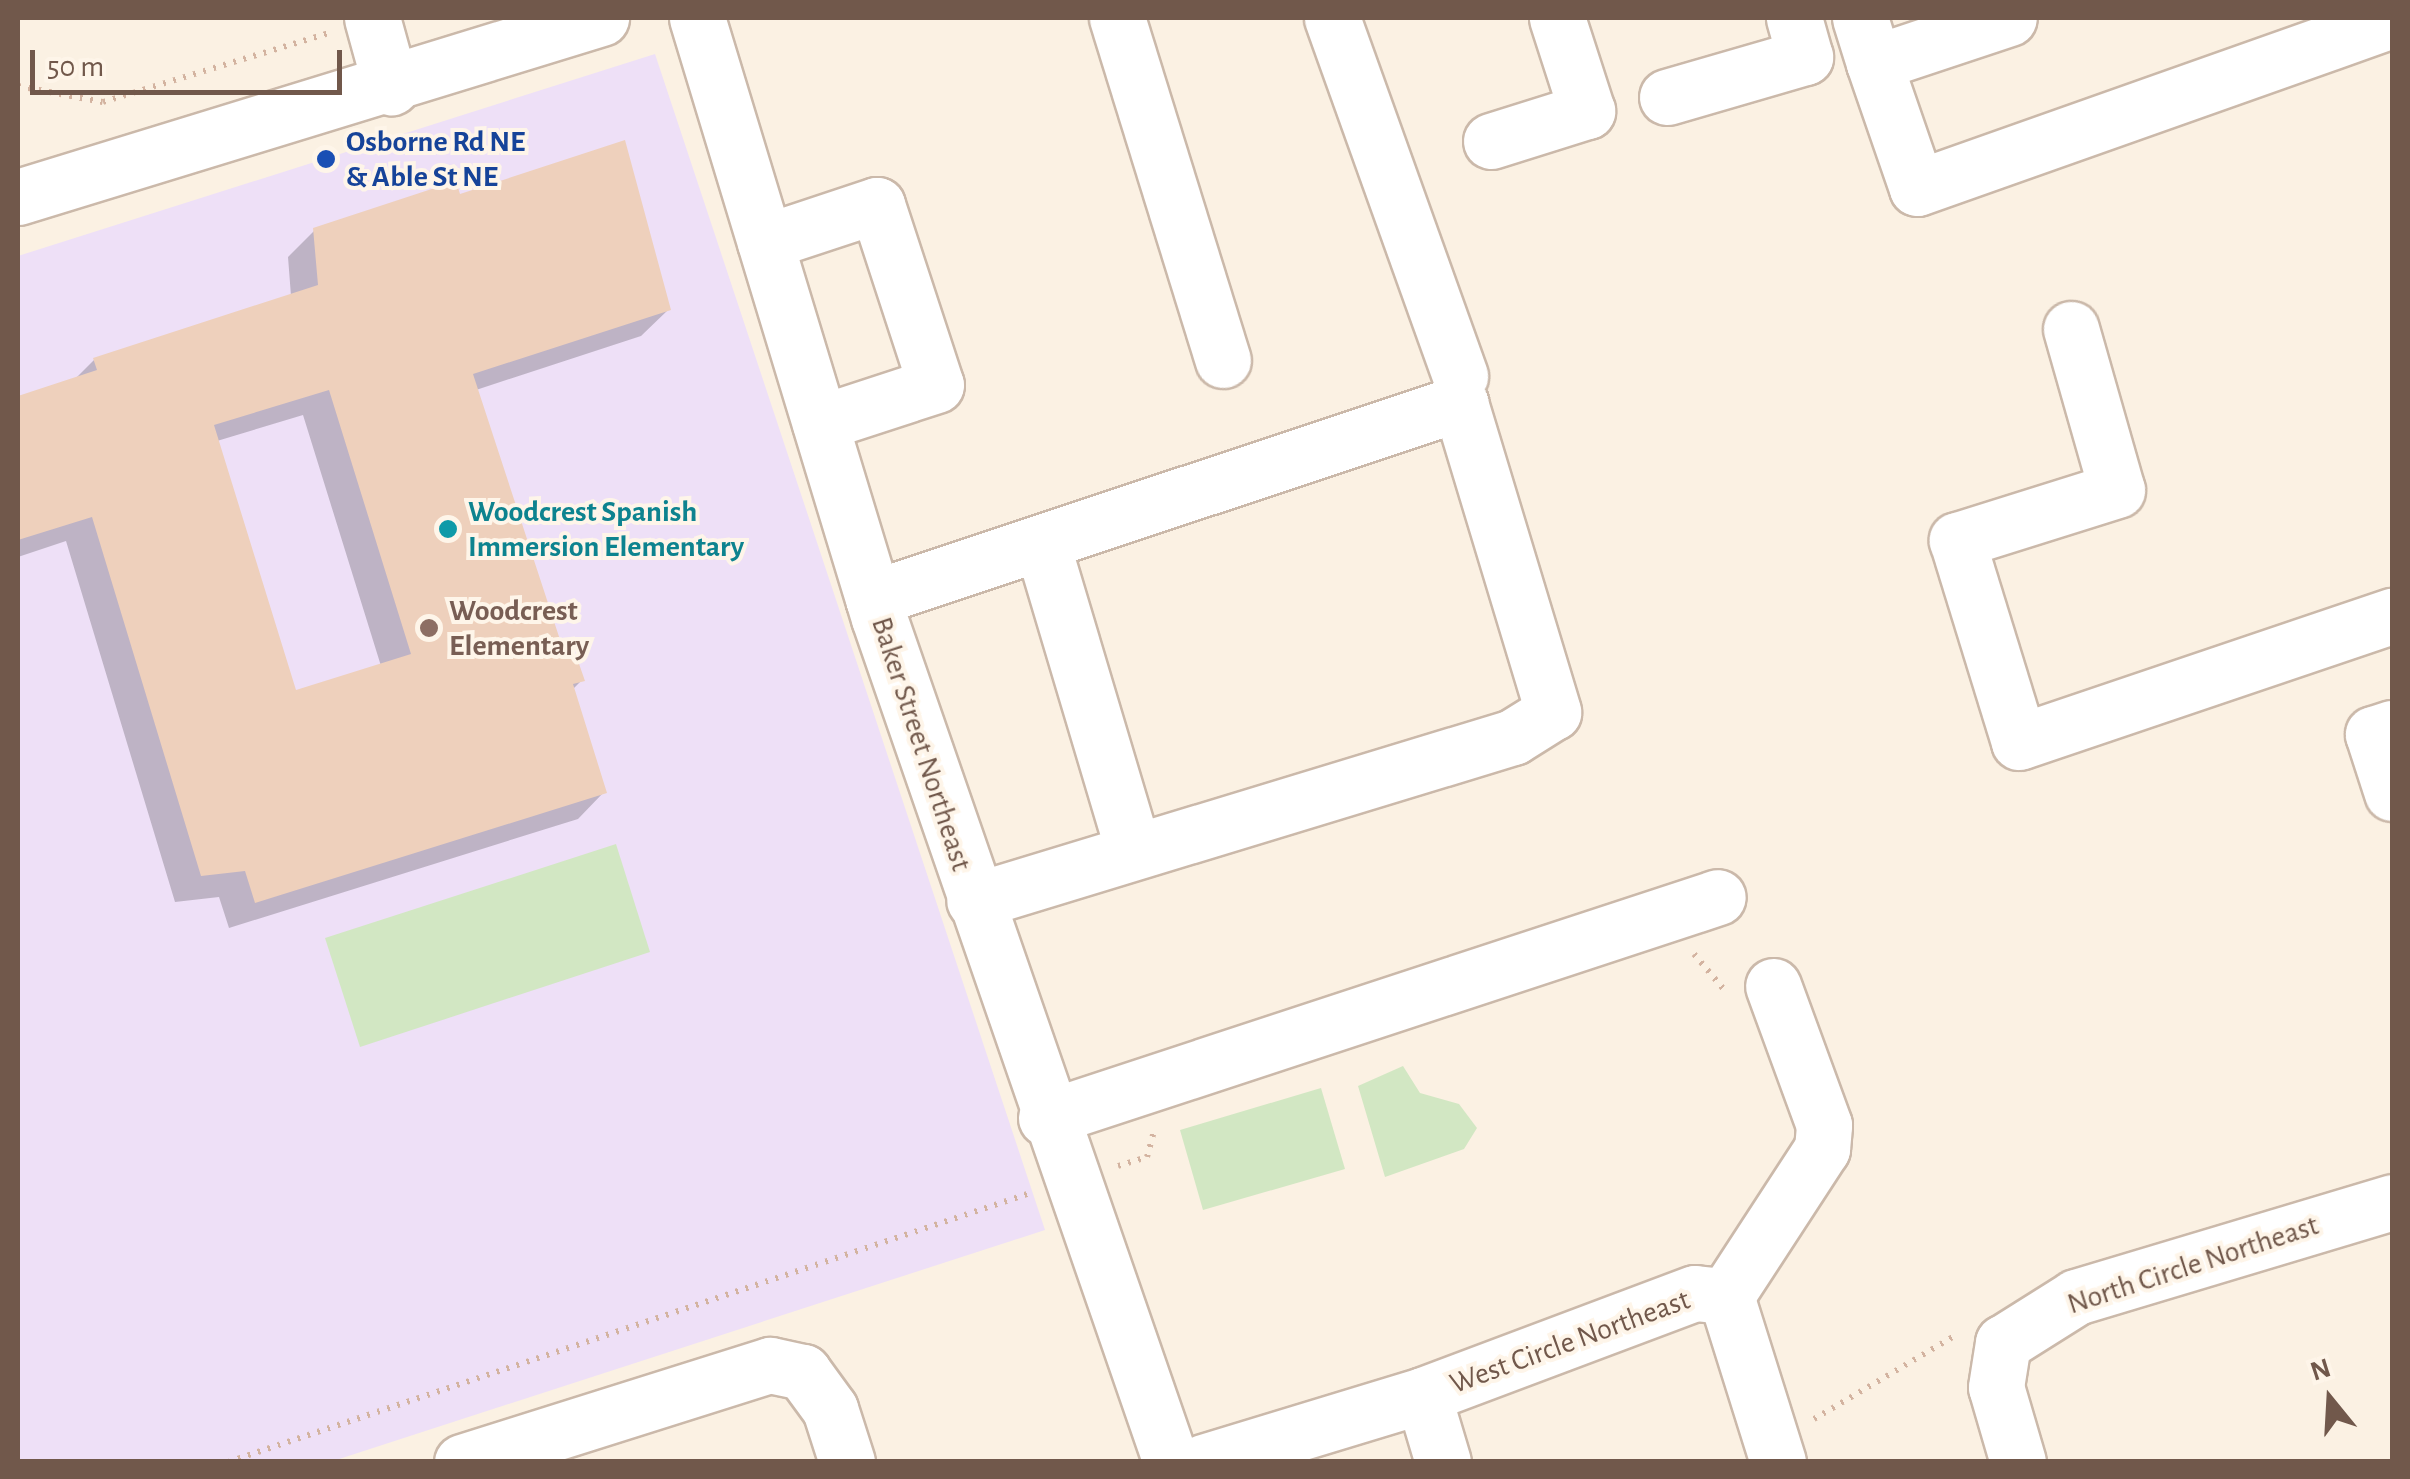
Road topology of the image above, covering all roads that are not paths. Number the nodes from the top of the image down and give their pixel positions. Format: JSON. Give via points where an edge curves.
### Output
{"nodes":[{"id":1,"x":601,"y":18,"type":"edge"},
{"id":2,"x":697,"y":18,"type":"edge"},
{"id":3,"x":1117,"y":18,"type":"edge"},
{"id":4,"x":1332,"y":18,"type":"edge"},
{"id":5,"x":1556,"y":18,"type":"edge"},
{"id":6,"x":1794,"y":18,"type":"edge"},
{"id":7,"x":2009,"y":18,"type":"edge"},
{"id":8,"x":2392,"y":20,"type":"edge"},
{"id":9,"x":355,"y":22,"type":"edge"},
{"id":10,"x":1867,"y":40,"type":"edge"},
{"id":11,"x":392,"y":87,"type":"junction"},
{"id":12,"x":1667,"y":97,"type":"dead end"},
{"id":13,"x":1491,"y":141,"type":"dead end"},
{"id":14,"x":18,"y":197,"type":"edge"},
{"id":15,"x":766,"y":242,"type":"junction"},
{"id":16,"x":2071,"y":329,"type":"dead end"},
{"id":17,"x":1223,"y":360,"type":"dead end"},
{"id":18,"x":1460,"y":376,"type":"dead end"},
{"id":19,"x":820,"y":423,"type":"junction"},
{"id":20,"x":1042,"y":544,"type":"junction"},
{"id":21,"x":874,"y":598,"type":"junction"},
{"id":22,"x":2392,"y":616,"type":"edge"},
{"id":23,"x":2392,"y":728,"type":"edge"},
{"id":24,"x":2392,"y":794,"type":"edge"},
{"id":25,"x":1134,"y":852,"type":"junction"},
{"id":26,"x":1718,"y":896,"type":"dead end"},
{"id":27,"x":974,"y":901,"type":"junction"},
{"id":28,"x":1773,"y":986,"type":"road end"},
{"id":29,"x":1046,"y":1118,"type":"junction"},
{"id":30,"x":2392,"y":1202,"type":"edge"},
{"id":31,"x":1726,"y":1296,"type":"junction"},
{"id":32,"x":1423,"y":1395,"type":"junction"},
{"id":33,"x":1776,"y":1453,"type":"edge"},
{"id":34,"x":462,"y":1462,"type":"edge"},
{"id":35,"x":847,"y":1462,"type":"edge"},
{"id":36,"x":1170,"y":1462,"type":"edge"},
{"id":37,"x":1204,"y":1462,"type":"edge"},
{"id":38,"x":1443,"y":1462,"type":"edge"},
{"id":39,"x":2018,"y":1462,"type":"edge"}],
"edges":[{"from":1,"to":11,"type":"street"},
{"from":2,"to":15,"type":"street","name":"Baker Street Northeast"},
{"from":3,"to":17,"type":"street"},
{"from":4,"to":18,"type":"street"},
{"from":5,"to":13,"type":"street","via":[[1586,111]]},
{"from":6,"to":12,"type":"street","via":[[1805,56]]},
{"from":7,"to":10,"type":"street"},
{"from":8,"to":10,"type":"street","via":[[1917,188]]},
{"from":9,"to":11,"type":"street"},
{"from":11,"to":14,"type":"street"},
{"from":15,"to":19,"type":"street","name":"Baker Street Northeast"},
{"from":15,"to":19,"type":"street","via":[[877,205],[936,385]]},
{"from":16,"to":22,"type":"street","via":[[2118,490],[1957,540],[2019,742]]},
{"from":19,"to":21,"type":"street","name":"Baker Street Northeast"},
{"from":20,"to":21,"type":"street"},
{"from":20,"to":25,"type":"street"},
{"from":20,"to":25,"type":"street","via":[[1460,403],[1553,712],[1512,738]]},
{"from":21,"to":27,"type":"street","name":"Baker Street Northeast"},
{"from":23,"to":24,"type":"street","via":[[2373,734]]},
{"from":25,"to":27,"type":"street"},
{"from":26,"to":29,"type":"street"},
{"from":27,"to":29,"type":"street","name":"Baker Street Northeast"},
{"from":28,"to":31,"type":"street","via":[[1824,1125],[1822,1150]]},
{"from":29,"to":36,"type":"street","name":"Baker Street Northeast"},
{"from":30,"to":39,"type":"street","name":"North Circle Northeast","via":[[2076,1298],[2003,1343],[1996,1387]]},
{"from":31,"to":32,"type":"street","name":"West Circle Northeast","via":[[1695,1293]]},
{"from":31,"to":33,"type":"street","name":"West Circle Northeast"},
{"from":32,"to":37,"type":"street","name":"West Circle Northeast"},
{"from":32,"to":38,"type":"street","name":"West Circle Northeast"},
{"from":34,"to":35,"type":"street","via":[[770,1365],[803,1372],[830,1409]]}]}
